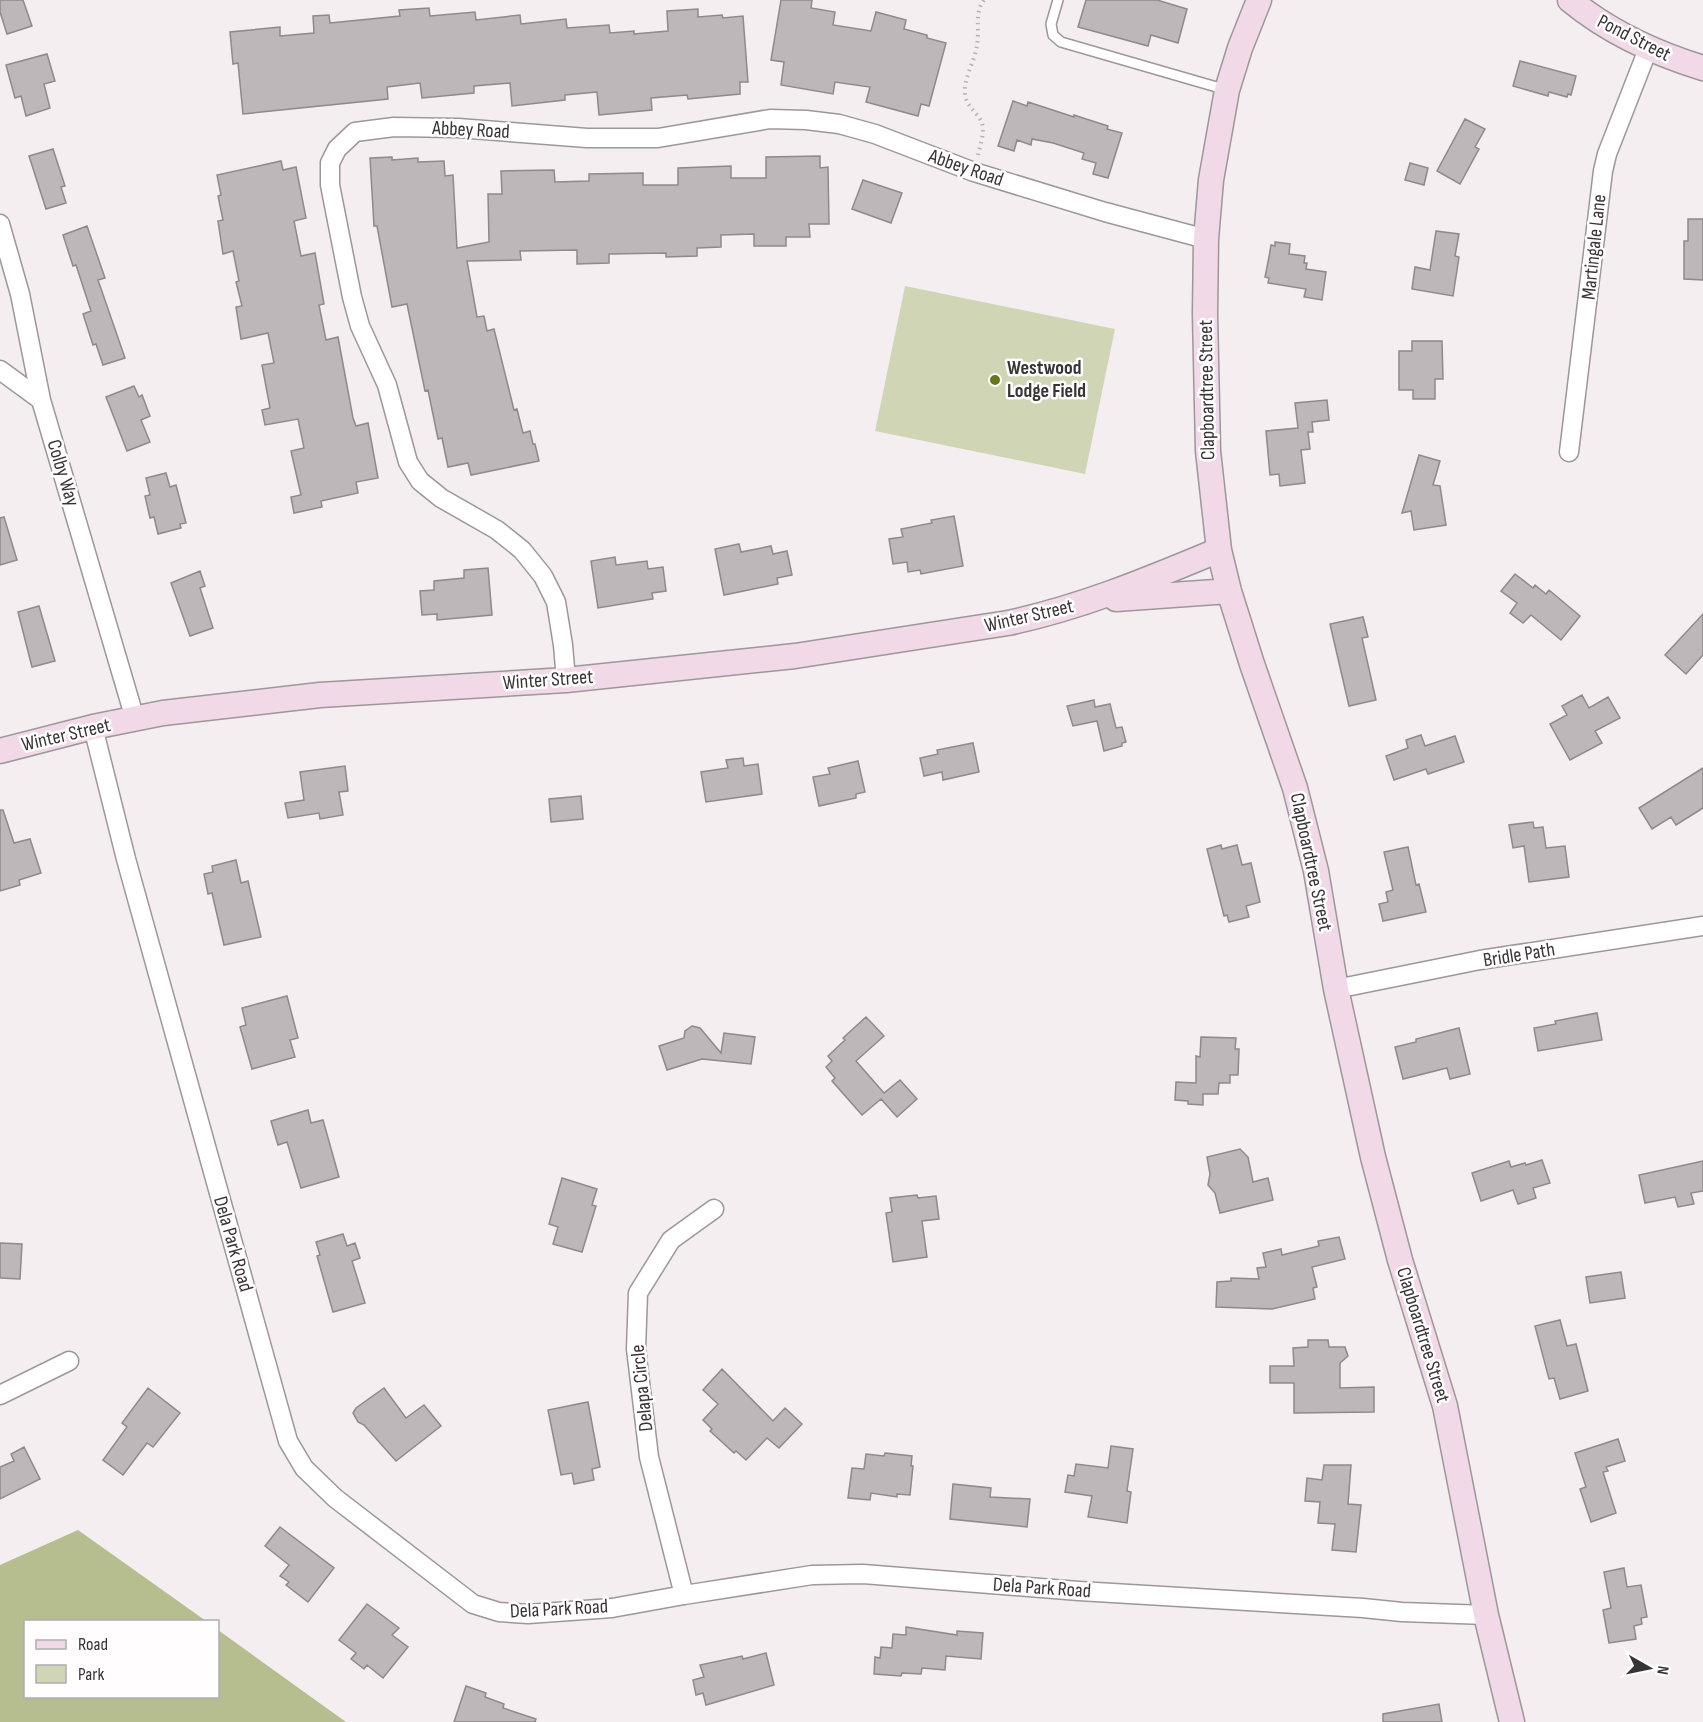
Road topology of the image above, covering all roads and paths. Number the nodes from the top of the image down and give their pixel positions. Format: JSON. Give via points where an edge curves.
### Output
{"nodes":[{"id":1,"x":984,"y":0,"type":"edge"},
{"id":2,"x":1058,"y":0,"type":"edge"},
{"id":3,"x":1259,"y":0,"type":"edge"},
{"id":4,"x":1570,"y":0,"type":"edge"},
{"id":5,"x":1648,"y":49,"type":"junction"},
{"id":6,"x":1703,"y":68,"type":"edge"},
{"id":7,"x":1227,"y":90,"type":"junction"},
{"id":8,"x":974,"y":172,"type":"junction"},
{"id":9,"x":0,"y":224,"type":"edge"},
{"id":10,"x":1206,"y":239,"type":"junction"},
{"id":11,"x":0,"y":370,"type":"edge"},
{"id":12,"x":41,"y":400,"type":"junction"},
{"id":13,"x":1569,"y":452,"type":"dead end"},
{"id":14,"x":1219,"y":550,"type":"junction"},
{"id":15,"x":1229,"y":591,"type":"junction"},
{"id":16,"x":1095,"y":600,"type":"junction"},
{"id":17,"x":566,"y":680,"type":"junction"},
{"id":18,"x":135,"y":719,"type":"junction"},
{"id":19,"x":93,"y":727,"type":"junction"},
{"id":20,"x":0,"y":751,"type":"edge"},
{"id":21,"x":1703,"y":926,"type":"edge"},
{"id":22,"x":1336,"y":989,"type":"junction"},
{"id":23,"x":714,"y":1209,"type":"dead end"},
{"id":24,"x":69,"y":1361,"type":"dead end"},
{"id":25,"x":0,"y":1395,"type":"edge"},
{"id":26,"x":684,"y":1594,"type":"junction"},
{"id":27,"x":1486,"y":1616,"type":"junction"},
{"id":28,"x":1512,"y":1722,"type":"edge"}],
"edges":[{"from":1,"to":8,"type":"path","via":[[965,89],[965,97],[982,129]]},
{"from":2,"to":7,"type":"lane","via":[[1051,24],[1053,35],[1062,42]]},
{"from":3,"to":7,"type":"street","name":"Clapboardtree Street"},
{"from":4,"to":5,"type":"street","name":"Pond Street","via":[[1623,37]]},
{"from":5,"to":6,"type":"street","name":"Pond Street"},
{"from":5,"to":13,"type":"street","name":"Martingale Lane","via":[[1604,162]]},
{"from":7,"to":10,"type":"street","name":"Clapboardtree Street","via":[[1211,180]]},
{"from":8,"to":10,"type":"street","name":"Abbey Road"},
{"from":8,"to":17,"type":"street","name":"Abbey Road","via":[[875,134],[839,124],[794,119],[770,119],[658,138],[393,127],[356,132],[337,149],[330,163],[330,185],[352,297],[360,326],[387,385],[408,462],[420,482],[497,530],[522,550],[543,576],[556,602]]},
{"from":9,"to":12,"type":"street","name":"Colby Way","via":[[20,294]]},
{"from":10,"to":14,"type":"street","name":"Clapboardtree Street","via":[[1208,451]]},
{"from":11,"to":12,"type":"street"},
{"from":12,"to":18,"type":"street","name":"Colby Way"},
{"from":14,"to":15,"type":"street","name":"Clapboardtree Street"},
{"from":14,"to":16,"type":"street","name":"Winter Street"},
{"from":15,"to":16,"type":"street","name":"Winter Street"},
{"from":15,"to":22,"type":"street","name":"Clapboardtree Street","via":[[1295,788],[1316,871]]},
{"from":16,"to":17,"type":"street","name":"Winter Street","via":[[1008,623],[795,656]]},
{"from":17,"to":18,"type":"street","name":"Winter Street","via":[[320,695]]},
{"from":18,"to":19,"type":"street","name":"Winter Street"},
{"from":19,"to":20,"type":"street","name":"Winter Street"},
{"from":19,"to":26,"type":"street","name":"Dela Park Road","via":[[288,1441],[304,1468],[335,1498],[473,1604],[499,1612],[528,1614],[612,1608]]},
{"from":21,"to":22,"type":"street","name":"Bridle Path","via":[[1480,960]]},
{"from":22,"to":27,"type":"street","name":"Clapboardtree Street","via":[[1397,1249],[1445,1406]]},
{"from":23,"to":26,"type":"street","name":"Delapa Circle","via":[[671,1240],[638,1293],[636,1349],[649,1457]]},
{"from":24,"to":25,"type":"street"},
{"from":26,"to":27,"type":"street","name":"Dela Park Road","via":[[812,1575],[863,1574]]},
{"from":27,"to":28,"type":"street","name":"Clapboardtree Street"}]}
